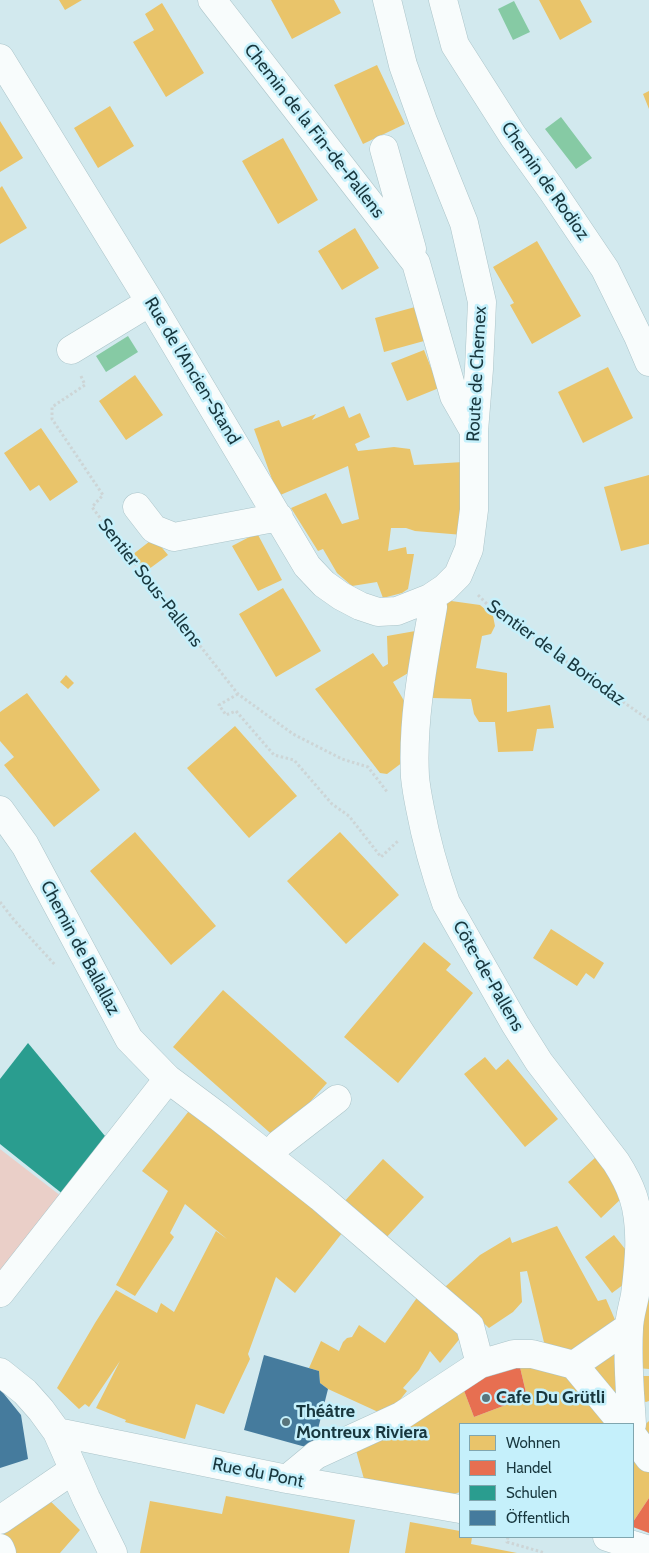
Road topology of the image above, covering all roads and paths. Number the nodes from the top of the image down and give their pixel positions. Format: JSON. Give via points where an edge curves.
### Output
{"nodes":[{"id":1,"x":212,"y":0,"type":"edge"},
{"id":2,"x":387,"y":0,"type":"edge"},
{"id":3,"x":443,"y":0,"type":"edge"},
{"id":4,"x":0,"y":58,"type":"edge"},
{"id":5,"x":384,"y":149,"type":"dead end"},
{"id":6,"x":416,"y":263,"type":"junction"},
{"id":7,"x":150,"y":302,"type":"junction"},
{"id":8,"x":70,"y":350,"type":"joint"},
{"id":9,"x":649,"y":362,"type":"edge"},
{"id":10,"x":474,"y":430,"type":"junction"},
{"id":11,"x":137,"y":507,"type":"dead end"},
{"id":12,"x":279,"y":517,"type":"junction"},
{"id":13,"x":477,"y":594,"type":"dead end"},
{"id":14,"x":430,"y":598,"type":"junction"},
{"id":15,"x":238,"y":694,"type":"junction"},
{"id":16,"x":649,"y":720,"type":"edge"},
{"id":17,"x":368,"y":767,"type":"dead end"},
{"id":18,"x":0,"y":810,"type":"edge"},
{"id":19,"x":381,"y":857,"type":"dead end"},
{"id":20,"x":168,"y":1079,"type":"junction"},
{"id":21,"x":337,"y":1099,"type":"dead end"},
{"id":22,"x":269,"y":1156,"type":"junction"},
{"id":23,"x":0,"y":1293,"type":"edge"},
{"id":24,"x":629,"y":1327,"type":"junction"},
{"id":25,"x":480,"y":1364,"type":"junction"},
{"id":26,"x":574,"y":1365,"type":"junction"},
{"id":27,"x":0,"y":1372,"type":"edge"},
{"id":28,"x":622,"y":1423,"type":"edge"},
{"id":29,"x":632,"y":1423,"type":"edge"},
{"id":30,"x":57,"y":1432,"type":"junction"},
{"id":31,"x":634,"y":1437,"type":"edge"},
{"id":32,"x":649,"y":1458,"type":"edge"},
{"id":33,"x":73,"y":1470,"type":"junction"},
{"id":34,"x":287,"y":1479,"type":"junction"},
{"id":35,"x":459,"y":1510,"type":"edge"},
{"id":36,"x":0,"y":1520,"type":"edge"},
{"id":37,"x":508,"y":1538,"type":"edge"},
{"id":38,"x":610,"y":1538,"type":"edge"},
{"id":39,"x":0,"y":1548,"type":"edge"},
{"id":40,"x":649,"y":1550,"type":"edge"},
{"id":41,"x":2,"y":1553,"type":"edge"},
{"id":42,"x":113,"y":1553,"type":"edge"},
{"id":43,"x":545,"y":1553,"type":"edge"}],
"edges":[{"from":1,"to":6,"type":"street","name":"Chemin de la Fin-de-Pallens"},
{"from":2,"to":10,"type":"street","name":"Route de Chernex","via":[[403,65],[464,223],[482,302]]},
{"from":3,"to":9,"type":"street","name":"Chemin de Rodioz","via":[[455,45],[605,269]]},
{"from":4,"to":7,"type":"street","name":"Rue de l'Ancien-Stand"},
{"from":5,"to":6,"type":"street","name":"Chemin de la Fin-de-Pallens"},
{"from":6,"to":10,"type":"street","name":"Chemin de la Fin-de-Pallens","via":[[454,396]]},
{"from":7,"to":8,"type":"street"},
{"from":7,"to":12,"type":"street","name":"Rue de l'Ancien-Stand"},
{"from":8,"to":15,"type":"path","name":"Sentier Sous-Pallens","via":[[85,385],[52,407],[52,419],[103,495],[92,507]]},
{"from":10,"to":14,"type":"street","name":"Route de Chernex","via":[[474,510],[470,549],[458,575]]},
{"from":11,"to":12,"type":"street","via":[[154,529],[174,537]]},
{"from":12,"to":14,"type":"street","name":"Rue de l'Ancien-Stand","via":[[307,566],[341,596],[378,612],[398,611]]},
{"from":13,"to":16,"type":"path","name":"Sentier de la Boriodaz"},
{"from":14,"to":24,"type":"street","name":"Côte-de-Pallens","via":[[433,607],[421,674],[414,748],[415,780],[433,863],[446,903],[515,1024],[539,1062],[626,1178],[638,1218],[639,1239]]},
{"from":15,"to":17,"type":"path","name":"Sentier Sous-Pallens","via":[[293,734],[342,759]]},
{"from":15,"to":19,"type":"path","via":[[219,706],[226,715],[236,711],[274,755],[294,760],[332,804],[349,816]]},
{"from":18,"to":20,"type":"street","name":"Chemin de Ballallaz","via":[[26,845],[129,1039]]},
{"from":20,"to":22,"type":"street","name":"Chemin de Ballallaz"},
{"from":20,"to":23,"type":"street"},
{"from":21,"to":22,"type":"street","via":[[279,1144]]},
{"from":22,"to":25,"type":"street","name":"Chemin de Ballallaz","via":[[470,1326]]},
{"from":24,"to":26,"type":"street"},
{"from":24,"to":29,"type":"street","name":"Côte-de-Pallens"},
{"from":25,"to":26,"type":"street","via":[[514,1354],[532,1354]]},
{"from":25,"to":34,"type":"street","via":[[401,1416],[316,1455]]},
{"from":26,"to":28,"type":"street"},
{"from":27,"to":30,"type":"street","via":[[24,1392]]},
{"from":30,"to":33,"type":"street"},
{"from":30,"to":34,"type":"street","name":"Rue du Pont"},
{"from":31,"to":32,"type":"street"},
{"from":33,"to":36,"type":"street"},
{"from":33,"to":42,"type":"street"},
{"from":34,"to":35,"type":"street","name":"Rue du Pont"},
{"from":37,"to":43,"type":"path","via":[[507,1542]]},
{"from":38,"to":40,"type":"street"},
{"from":39,"to":41,"type":"street"}]}
